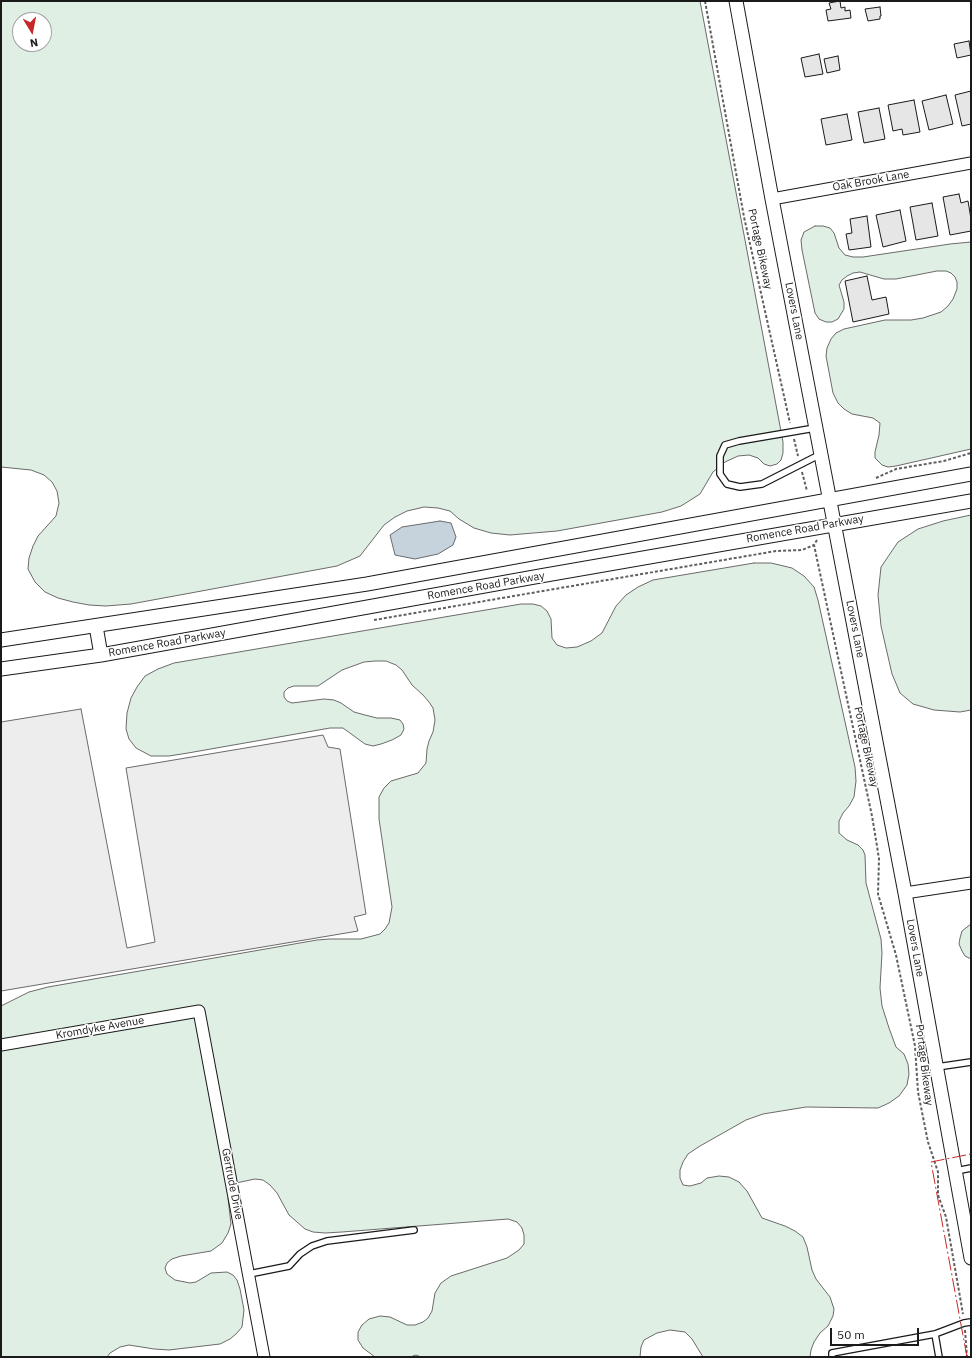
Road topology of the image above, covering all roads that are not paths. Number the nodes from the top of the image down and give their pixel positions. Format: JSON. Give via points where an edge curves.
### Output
{"nodes":[{"id":1,"x":736,"y":1,"type":"edge"},
{"id":2,"x":971,"y":163,"type":"edge"},
{"id":3,"x":772,"y":199,"type":"junction"},
{"id":4,"x":816,"y":428,"type":"junction"},
{"id":5,"x":821,"y":454,"type":"junction"},
{"id":6,"x":971,"y":474,"type":"edge"},
{"id":7,"x":830,"y":499,"type":"junction"},
{"id":8,"x":971,"y":501,"type":"edge"},
{"id":9,"x":835,"y":524,"type":"junction"},
{"id":10,"x":96,"y":626,"type":"junction"},
{"id":11,"x":1,"y":640,"type":"edge"},
{"id":12,"x":101,"y":655,"type":"junction"},
{"id":13,"x":1,"y":669,"type":"edge"},
{"id":14,"x":971,"y":883,"type":"edge"},
{"id":15,"x":905,"y":893,"type":"junction"},
{"id":16,"x":199,"y":1011,"type":"joint"},
{"id":17,"x":1,"y":1045,"type":"edge"},
{"id":18,"x":971,"y":1062,"type":"edge"},
{"id":19,"x":937,"y":1067,"type":"junction"},
{"id":20,"x":971,"y":1168,"type":"edge"},
{"id":21,"x":955,"y":1171,"type":"junction"},
{"id":22,"x":414,"y":1230,"type":"dead end"},
{"id":23,"x":971,"y":1258,"type":"edge"},
{"id":24,"x":249,"y":1274,"type":"junction"},
{"id":25,"x":971,"y":1322,"type":"edge"},
{"id":26,"x":935,"y":1334,"type":"junction"},
{"id":27,"x":264,"y":1357,"type":"edge"},
{"id":28,"x":832,"y":1357,"type":"edge"},
{"id":29,"x":939,"y":1357,"type":"edge"}],
"edges":[{"from":1,"to":3,"type":"street","name":"Lovers Lane"},
{"from":2,"to":3,"type":"street","name":"Oak Brook Lane"},
{"from":3,"to":4,"type":"street","name":"Lovers Lane"},
{"from":4,"to":5,"type":"street","name":"Lovers Lane"},
{"from":4,"to":5,"type":"lane","via":[[725,446],[720,456],[720,474],[727,484],[740,487],[762,484]]},
{"from":5,"to":7,"type":"street","name":"Lovers Lane"},
{"from":6,"to":7,"type":"street","name":"Romence Road Parkway"},
{"from":7,"to":9,"type":"street","name":"Lovers Lane"},
{"from":7,"to":10,"type":"street","name":"Romence Road Parkway","via":[[367,584]]},
{"from":8,"to":9,"type":"street","name":"Romence Road Parkway"},
{"from":9,"to":12,"type":"street","name":"Romence Road Parkway"},
{"from":9,"to":15,"type":"street","name":"Lovers Lane"},
{"from":10,"to":11,"type":"street","name":"Romence Road Parkway"},
{"from":10,"to":12,"type":"street"},
{"from":12,"to":13,"type":"street","name":"Romence Road Parkway"},
{"from":14,"to":15,"type":"street"},
{"from":15,"to":19,"type":"street","name":"Lovers Lane"},
{"from":16,"to":17,"type":"street","name":"Kromdyke Avenue"},
{"from":16,"to":24,"type":"street","name":"Gertrude Drive"},
{"from":18,"to":19,"type":"lane"},
{"from":19,"to":21,"type":"street","name":"Lovers Lane"},
{"from":20,"to":21,"type":"lane"},
{"from":21,"to":23,"type":"street","name":"Lovers Lane"},
{"from":22,"to":24,"type":"lane","via":[[327,1241],[312,1246],[289,1266]]},
{"from":24,"to":27,"type":"street","name":"Gertrude Drive"},
{"from":25,"to":26,"type":"lane"},
{"from":26,"to":28,"type":"lane","via":[[832,1353]]},
{"from":26,"to":29,"type":"lane"}]}
